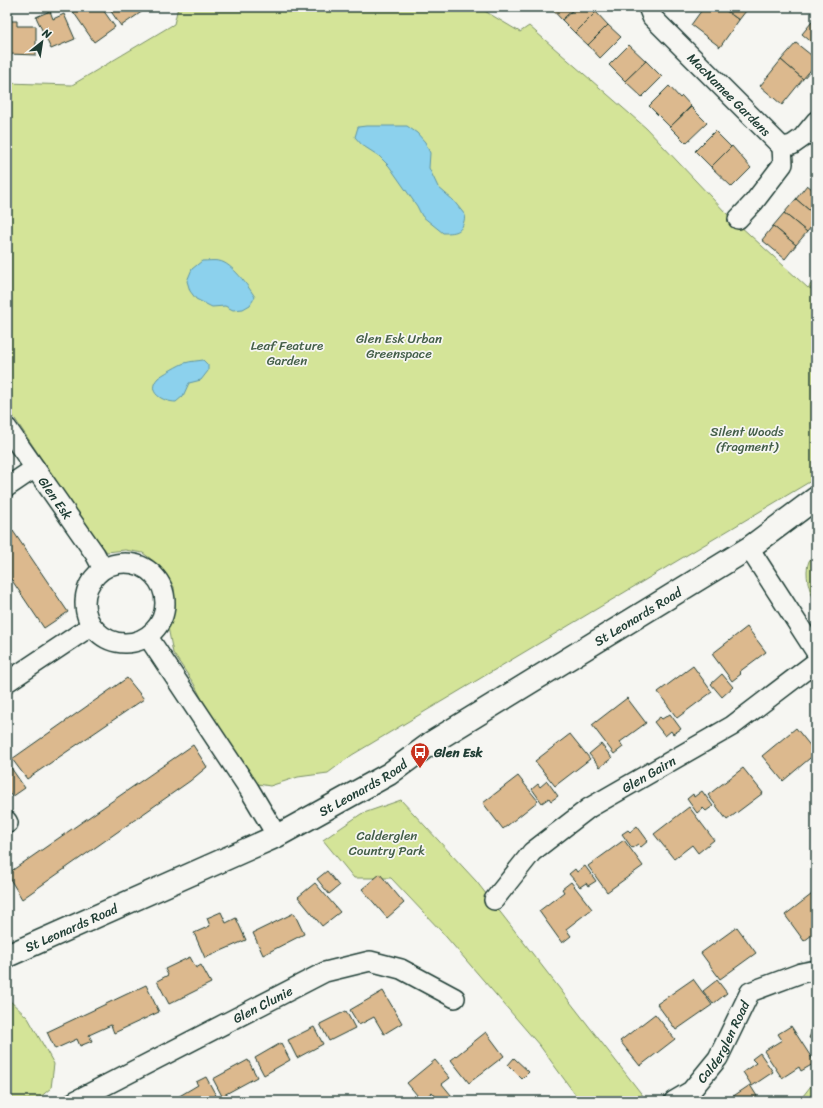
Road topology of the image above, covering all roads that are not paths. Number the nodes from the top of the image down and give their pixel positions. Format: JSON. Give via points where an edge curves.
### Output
{"nodes":[{"id":1,"x":638,"y":7,"type":"edge"},
{"id":2,"x":641,"y":7,"type":"edge"},
{"id":3,"x":648,"y":7,"type":"edge"},
{"id":4,"x":816,"y":121,"type":"edge"},
{"id":5,"x":782,"y":147,"type":"junction"},
{"id":6,"x":738,"y":219,"type":"dead end"},
{"id":7,"x":7,"y":428,"type":"edge"},
{"id":8,"x":35,"y":468,"type":"junction"},
{"id":9,"x":7,"y":487,"type":"edge"},
{"id":10,"x":816,"y":498,"type":"edge"},
{"id":11,"x":749,"y":548,"type":"junction"},
{"id":12,"x":103,"y":569,"type":"junction"},
{"id":13,"x":92,"y":626,"type":"junction"},
{"id":14,"x":148,"y":637,"type":"junction"},
{"id":15,"x":816,"y":652,"type":"edge"},
{"id":16,"x":816,"y":662,"type":"edge"},
{"id":17,"x":7,"y":682,"type":"edge"},
{"id":18,"x":277,"y":836,"type":"junction"},
{"id":19,"x":494,"y":900,"type":"dead end"},
{"id":20,"x":7,"y":956,"type":"edge"},
{"id":21,"x":816,"y":970,"type":"edge"},
{"id":22,"x":456,"y":998,"type":"dead end"},
{"id":23,"x":74,"y":1101,"type":"edge"},
{"id":24,"x":674,"y":1101,"type":"edge"}],
"edges":[{"from":1,"to":2,"type":"street"},
{"from":3,"to":5,"type":"street","name":"MacNamee Gardens","via":[[652,17]]},
{"from":4,"to":5,"type":"street","name":"MacNamee Gardens","via":[[802,138],[792,145]]},
{"from":5,"to":6,"type":"street","via":[[783,164]]},
{"from":7,"to":8,"type":"street","name":"Glen Esk"},
{"from":8,"to":9,"type":"street"},
{"from":8,"to":12,"type":"street","name":"Glen Esk"},
{"from":10,"to":11,"type":"street","name":"St Leonards Road"},
{"from":11,"to":15,"type":"street"},
{"from":11,"to":18,"type":"street","name":"St Leonards Road","via":[[431,743],[389,774]]},
{"from":12,"to":13,"type":"street","via":[[89,584],[86,593],[86,615]]},
{"from":12,"to":14,"type":"street","via":[[127,562],[150,571],[159,580],[166,605],[164,617]]},
{"from":13,"to":14,"type":"street","via":[[102,636],[123,644]]},
{"from":13,"to":17,"type":"street"},
{"from":14,"to":18,"type":"street","via":[[249,789]]},
{"from":16,"to":19,"type":"street","name":"Glen Gairn","via":[[732,726],[589,808],[532,852]]},
{"from":18,"to":20,"type":"street","name":"St Leonards Road"},
{"from":21,"to":24,"type":"street","name":"Calderglen Road","via":[[750,992],[718,1058],[691,1091]]},
{"from":22,"to":23,"type":"street","name":"Glen Clunie","via":[[401,969],[370,961],[325,972]]}]}
